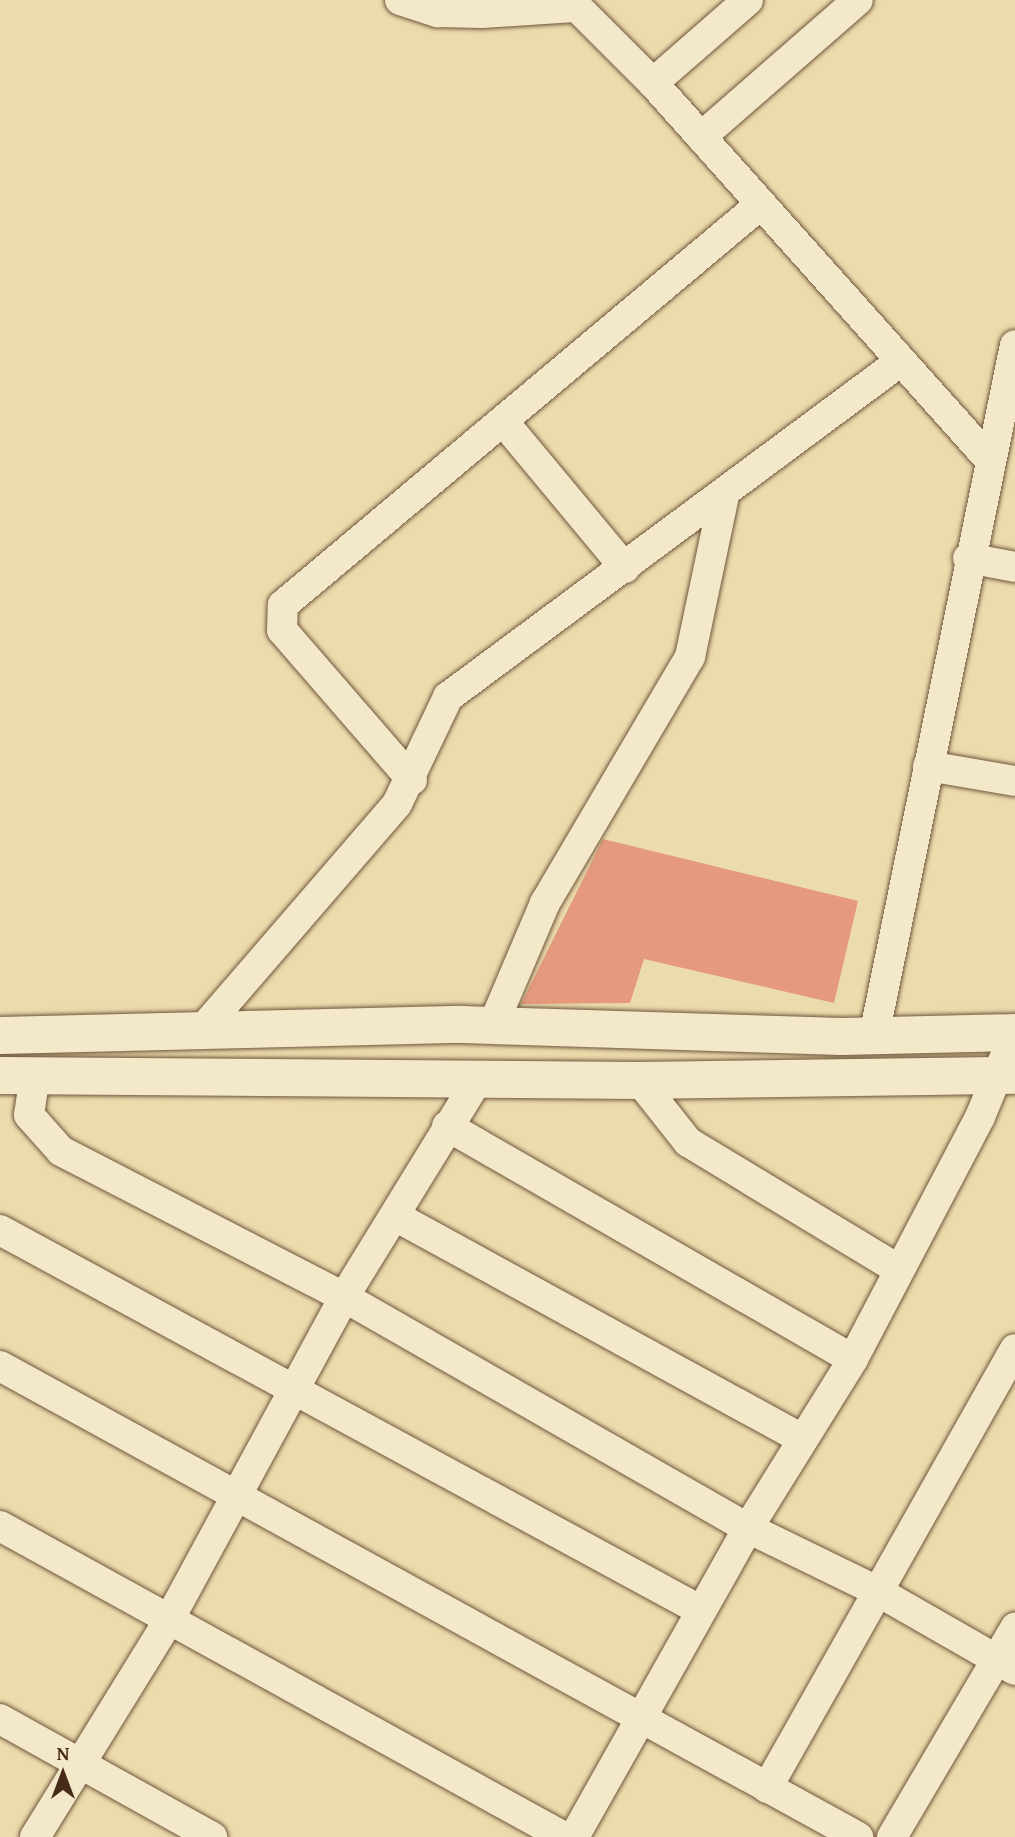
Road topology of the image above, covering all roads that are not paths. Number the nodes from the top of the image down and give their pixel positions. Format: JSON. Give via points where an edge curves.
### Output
{"nodes":[{"id":1,"x":400,"y":0,"type":"edge"},
{"id":2,"x":748,"y":0,"type":"edge"},
{"id":3,"x":858,"y":0,"type":"edge"},
{"id":4,"x":572,"y":3,"type":"edge"},
{"id":5,"x":653,"y":83,"type":"junction"},
{"id":6,"x":701,"y":137,"type":"junction"},
{"id":7,"x":761,"y":204,"type":"junction"},
{"id":8,"x":1015,"y":345,"type":"edge"},
{"id":9,"x":901,"y":361,"type":"junction"},
{"id":10,"x":1009,"y":399,"type":"edge"},
{"id":11,"x":503,"y":421,"type":"junction"},
{"id":12,"x":988,"y":458,"type":"junction"},
{"id":13,"x":723,"y":495,"type":"junction"},
{"id":14,"x":968,"y":558,"type":"junction"},
{"id":15,"x":1015,"y":567,"type":"edge"},
{"id":16,"x":625,"y":568,"type":"junction"},
{"id":17,"x":928,"y":766,"type":"junction"},
{"id":18,"x":412,"y":780,"type":"junction"},
{"id":19,"x":1015,"y":780,"type":"edge"},
{"id":20,"x":493,"y":1025,"type":"junction"},
{"id":21,"x":202,"y":1030,"type":"junction"},
{"id":22,"x":1015,"y":1032,"type":"edge"},
{"id":23,"x":0,"y":1035,"type":"edge"},
{"id":24,"x":874,"y":1035,"type":"junction"},
{"id":25,"x":18,"y":1075,"type":"edge"},
{"id":26,"x":1007,"y":1075,"type":"edge"},
{"id":27,"x":478,"y":1079,"type":"junction"},
{"id":28,"x":639,"y":1080,"type":"junction"},
{"id":29,"x":447,"y":1126,"type":"junction"},
{"id":30,"x":395,"y":1216,"type":"junction"},
{"id":31,"x":0,"y":1230,"type":"edge"},
{"id":32,"x":896,"y":1268,"type":"junction"},
{"id":33,"x":344,"y":1297,"type":"junction"},
{"id":34,"x":1015,"y":1349,"type":"edge"},
{"id":35,"x":853,"y":1359,"type":"junction"},
{"id":36,"x":0,"y":1366,"type":"edge"},
{"id":37,"x":293,"y":1391,"type":"junction"},
{"id":38,"x":802,"y":1439,"type":"junction"},
{"id":39,"x":240,"y":1493,"type":"junction"},
{"id":40,"x":0,"y":1525,"type":"edge"},
{"id":41,"x":748,"y":1528,"type":"junction"},
{"id":42,"x":877,"y":1591,"type":"junction"},
{"id":43,"x":700,"y":1610,"type":"junction"},
{"id":44,"x":170,"y":1618,"type":"junction"},
{"id":45,"x":1015,"y":1628,"type":"edge"},
{"id":46,"x":1006,"y":1664,"type":"edge"},
{"id":47,"x":644,"y":1716,"type":"junction"},
{"id":48,"x":0,"y":1720,"type":"edge"},
{"id":49,"x":77,"y":1762,"type":"junction"},
{"id":50,"x":767,"y":1788,"type":"junction"},
{"id":51,"x":35,"y":1837,"type":"edge"},
{"id":52,"x":212,"y":1837,"type":"edge"},
{"id":53,"x":564,"y":1837,"type":"edge"},
{"id":54,"x":574,"y":1837,"type":"edge"},
{"id":55,"x":858,"y":1837,"type":"edge"},
{"id":56,"x":892,"y":1837,"type":"edge"}],
"edges":[{"from":1,"to":4,"type":"street","via":[[438,12],[482,13]]},
{"from":2,"to":5,"type":"street"},
{"from":3,"to":6,"type":"street"},
{"from":4,"to":5,"type":"street"},
{"from":5,"to":6,"type":"street"},
{"from":6,"to":7,"type":"street"},
{"from":7,"to":9,"type":"street"},
{"from":7,"to":11,"type":"street"},
{"from":8,"to":10,"type":"street"},
{"from":9,"to":12,"type":"street"},
{"from":9,"to":13,"type":"street"},
{"from":10,"to":12,"type":"street"},
{"from":11,"to":16,"type":"street"},
{"from":11,"to":18,"type":"street","via":[[291,595],[280,616],[282,630]]},
{"from":12,"to":14,"type":"street"},
{"from":13,"to":16,"type":"street"},
{"from":13,"to":20,"type":"street","via":[[690,657],[544,903]]},
{"from":14,"to":15,"type":"street"},
{"from":14,"to":17,"type":"street"},
{"from":16,"to":18,"type":"street","via":[[482,666],[448,697]]},
{"from":17,"to":19,"type":"street"},
{"from":17,"to":24,"type":"street"},
{"from":18,"to":21,"type":"street"},
{"from":20,"to":21,"type":"street"},
{"from":20,"to":24,"type":"street"},
{"from":21,"to":23,"type":"street"},
{"from":22,"to":24,"type":"street"},
{"from":22,"to":26,"type":"street"},
{"from":25,"to":27,"type":"street"},
{"from":25,"to":33,"type":"street","via":[[29,1115],[61,1152]]},
{"from":26,"to":28,"type":"street"},
{"from":26,"to":32,"type":"street"},
{"from":27,"to":28,"type":"street"},
{"from":27,"to":29,"type":"street"},
{"from":28,"to":32,"type":"street","via":[[688,1142]]},
{"from":29,"to":30,"type":"street"},
{"from":29,"to":35,"type":"street"},
{"from":30,"to":33,"type":"street"},
{"from":30,"to":38,"type":"street"},
{"from":31,"to":37,"type":"street"},
{"from":32,"to":35,"type":"street"},
{"from":33,"to":37,"type":"street"},
{"from":33,"to":41,"type":"street"},
{"from":34,"to":42,"type":"street"},
{"from":35,"to":38,"type":"street"},
{"from":36,"to":39,"type":"street"},
{"from":37,"to":39,"type":"street"},
{"from":37,"to":43,"type":"street"},
{"from":38,"to":41,"type":"street"},
{"from":39,"to":44,"type":"street"},
{"from":39,"to":47,"type":"street"},
{"from":40,"to":44,"type":"street"},
{"from":41,"to":42,"type":"street"},
{"from":41,"to":43,"type":"street"},
{"from":42,"to":46,"type":"street"},
{"from":42,"to":50,"type":"street"},
{"from":43,"to":47,"type":"street"},
{"from":44,"to":49,"type":"street"},
{"from":44,"to":53,"type":"street"},
{"from":45,"to":46,"type":"street"},
{"from":46,"to":56,"type":"street"},
{"from":47,"to":50,"type":"street"},
{"from":47,"to":54,"type":"street"},
{"from":48,"to":49,"type":"street"},
{"from":49,"to":51,"type":"street"},
{"from":49,"to":52,"type":"street"},
{"from":50,"to":55,"type":"street"}]}
